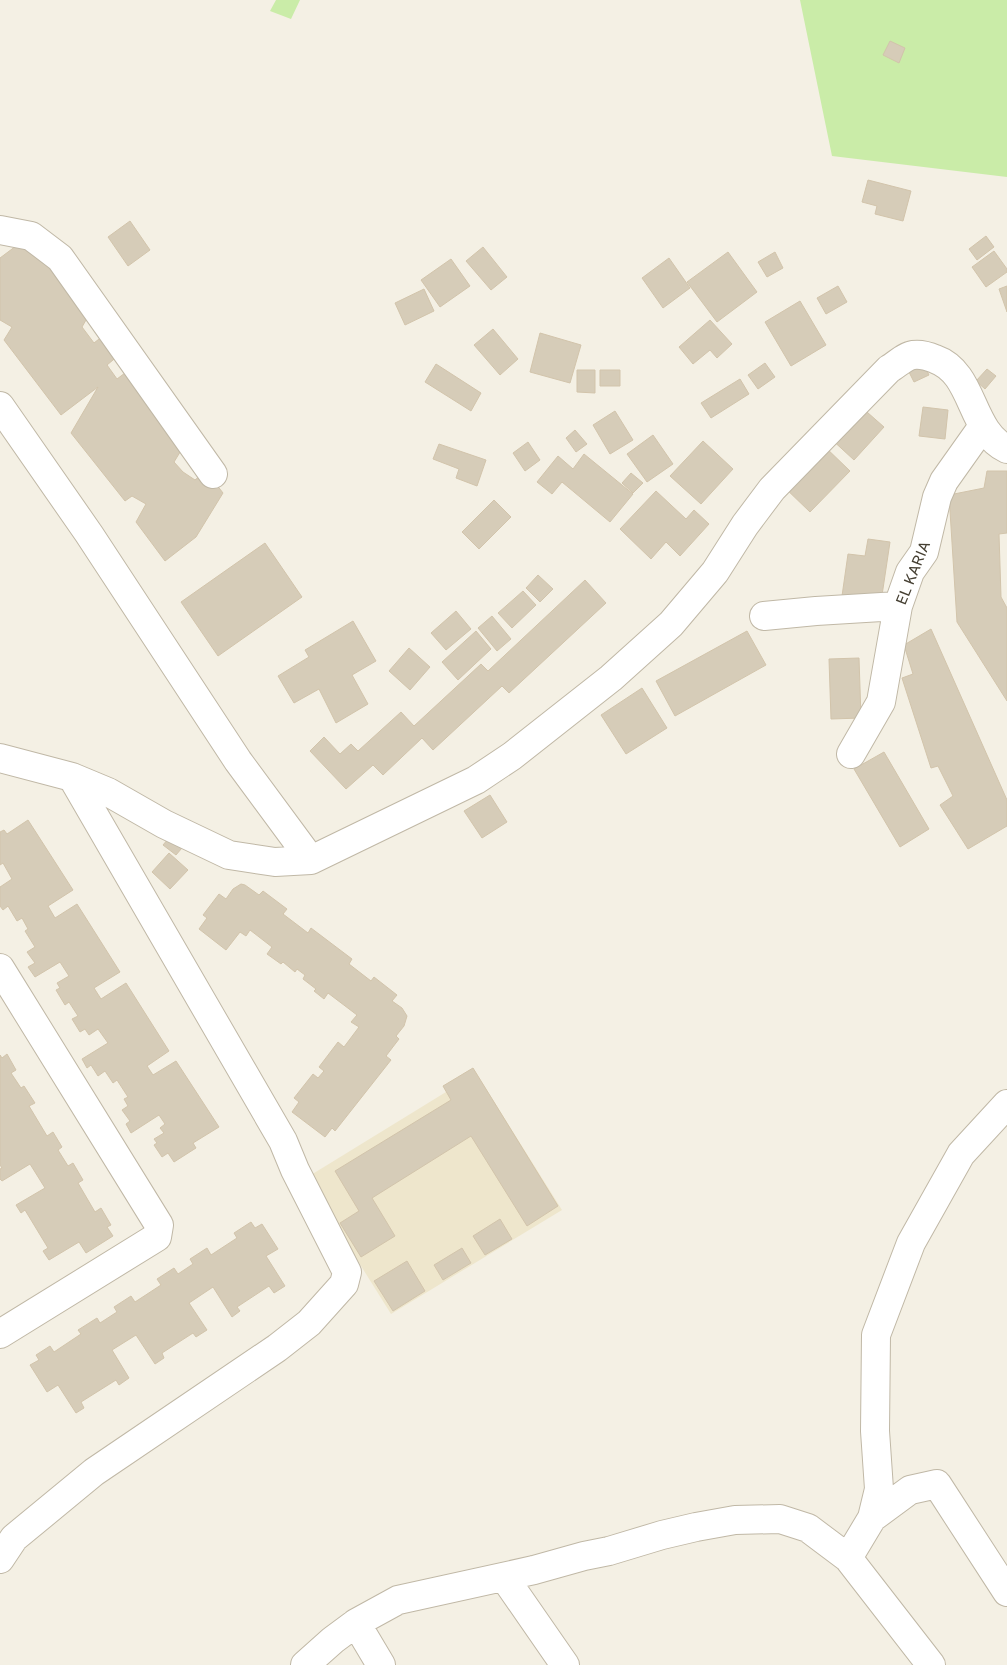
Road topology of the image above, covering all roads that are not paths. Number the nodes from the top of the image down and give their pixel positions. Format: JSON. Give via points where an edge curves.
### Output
{"nodes":[{"id":1,"x":0,"y":230,"type":"edge"},
{"id":2,"x":0,"y":406,"type":"edge"},
{"id":3,"x":983,"y":426,"type":"junction"},
{"id":4,"x":1007,"y":449,"type":"edge"},
{"id":5,"x":213,"y":474,"type":"dead end"},
{"id":6,"x":898,"y":606,"type":"junction"},
{"id":7,"x":764,"y":616,"type":"dead end"},
{"id":8,"x":851,"y":754,"type":"dead end"},
{"id":9,"x":0,"y":758,"type":"edge"},
{"id":10,"x":72,"y":777,"type":"junction"},
{"id":11,"x":108,"y":792,"type":"junction"},
{"id":12,"x":96,"y":820,"type":"junction"},
{"id":13,"x":311,"y":860,"type":"junction"},
{"id":14,"x":0,"y":968,"type":"edge"},
{"id":15,"x":1007,"y":1104,"type":"edge"},
{"id":16,"x":0,"y":1334,"type":"edge"},
{"id":17,"x":872,"y":1518,"type":"junction"},
{"id":18,"x":848,"y":1558,"type":"junction"},
{"id":19,"x":0,"y":1559,"type":"edge"},
{"id":20,"x":504,"y":1577,"type":"junction"},
{"id":21,"x":1007,"y":1592,"type":"edge"},
{"id":22,"x":356,"y":1624,"type":"junction"},
{"id":23,"x":305,"y":1665,"type":"edge"},
{"id":24,"x":381,"y":1665,"type":"edge"},
{"id":25,"x":565,"y":1665,"type":"edge"},
{"id":26,"x":930,"y":1665,"type":"edge"}],
"edges":[{"from":1,"to":5,"type":"street","via":[[31,236],[60,258]]},
{"from":2,"to":13,"type":"street","via":[[89,534],[238,761]]},
{"from":3,"to":4,"type":"street","via":[[998,445]]},
{"from":3,"to":6,"type":"street","name":"EL KARIA","via":[[944,481],[924,552],[910,572]]},
{"from":3,"to":13,"type":"street","via":[[956,373],[942,361],[912,355],[889,368],[772,489],[715,572],[671,624],[611,678],[512,756],[476,780]]},
{"from":6,"to":7,"type":"street"},
{"from":6,"to":8,"type":"street","name":"EL KARIA","via":[[882,702]]},
{"from":9,"to":10,"type":"street"},
{"from":10,"to":11,"type":"street"},
{"from":10,"to":12,"type":"street"},
{"from":11,"to":12,"type":"street"},
{"from":11,"to":13,"type":"street","via":[[164,824],[229,855],[275,862]]},
{"from":12,"to":19,"type":"street","via":[[283,1141],[347,1272],[344,1284],[309,1322],[277,1348],[94,1472],[14,1538]]},
{"from":14,"to":16,"type":"street","via":[[160,1225],[157,1237]]},
{"from":15,"to":17,"type":"street","via":[[961,1154],[911,1243],[876,1335],[875,1431],[879,1489]]},
{"from":17,"to":18,"type":"street"},
{"from":17,"to":21,"type":"street","via":[[910,1490],[937,1484]]},
{"from":18,"to":20,"type":"street","via":[[808,1528],[780,1520],[736,1520],[662,1534]]},
{"from":18,"to":26,"type":"street"},
{"from":20,"to":22,"type":"street","via":[[398,1600]]},
{"from":20,"to":25,"type":"street"},
{"from":22,"to":23,"type":"street"},
{"from":22,"to":24,"type":"street"}]}
